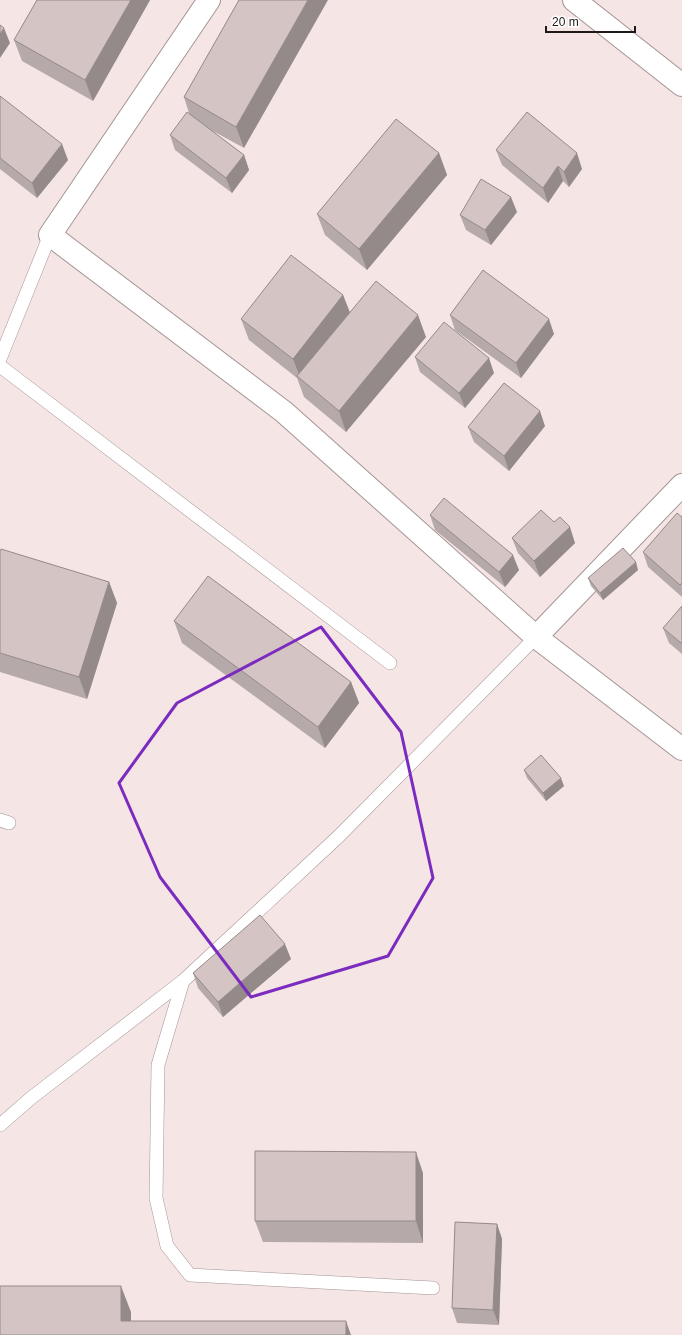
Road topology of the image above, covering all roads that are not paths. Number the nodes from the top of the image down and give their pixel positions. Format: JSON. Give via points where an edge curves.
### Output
{"nodes":[{"id":1,"x":209,"y":0,"type":"edge"},
{"id":2,"x":574,"y":0,"type":"edge"},
{"id":3,"x":682,"y":85,"type":"edge"},
{"id":4,"x":50,"y":234,"type":"junction"},
{"id":5,"x":0,"y":359,"type":"edge"},
{"id":6,"x":0,"y":366,"type":"edge"},
{"id":7,"x":682,"y":485,"type":"edge"},
{"id":8,"x":536,"y":637,"type":"junction"},
{"id":9,"x":390,"y":663,"type":"dead end"},
{"id":10,"x":682,"y":749,"type":"edge"},
{"id":11,"x":183,"y":981,"type":"junction"},
{"id":12,"x":0,"y":1125,"type":"edge"},
{"id":13,"x":433,"y":1288,"type":"dead end"}],
"edges":[{"from":1,"to":4,"type":"main road"},
{"from":2,"to":3,"type":"main road"},
{"from":4,"to":5,"type":"lane"},
{"from":4,"to":8,"type":"main road","via":[[284,412]]},
{"from":6,"to":9,"type":"lane"},
{"from":7,"to":8,"type":"main road"},
{"from":8,"to":10,"type":"main road"},
{"from":8,"to":11,"type":"lane","via":[[340,836]]},
{"from":11,"to":12,"type":"lane","via":[[31,1098]]},
{"from":11,"to":13,"type":"lane","via":[[158,1065],[156,1198],[167,1246],[190,1275]]}]}
